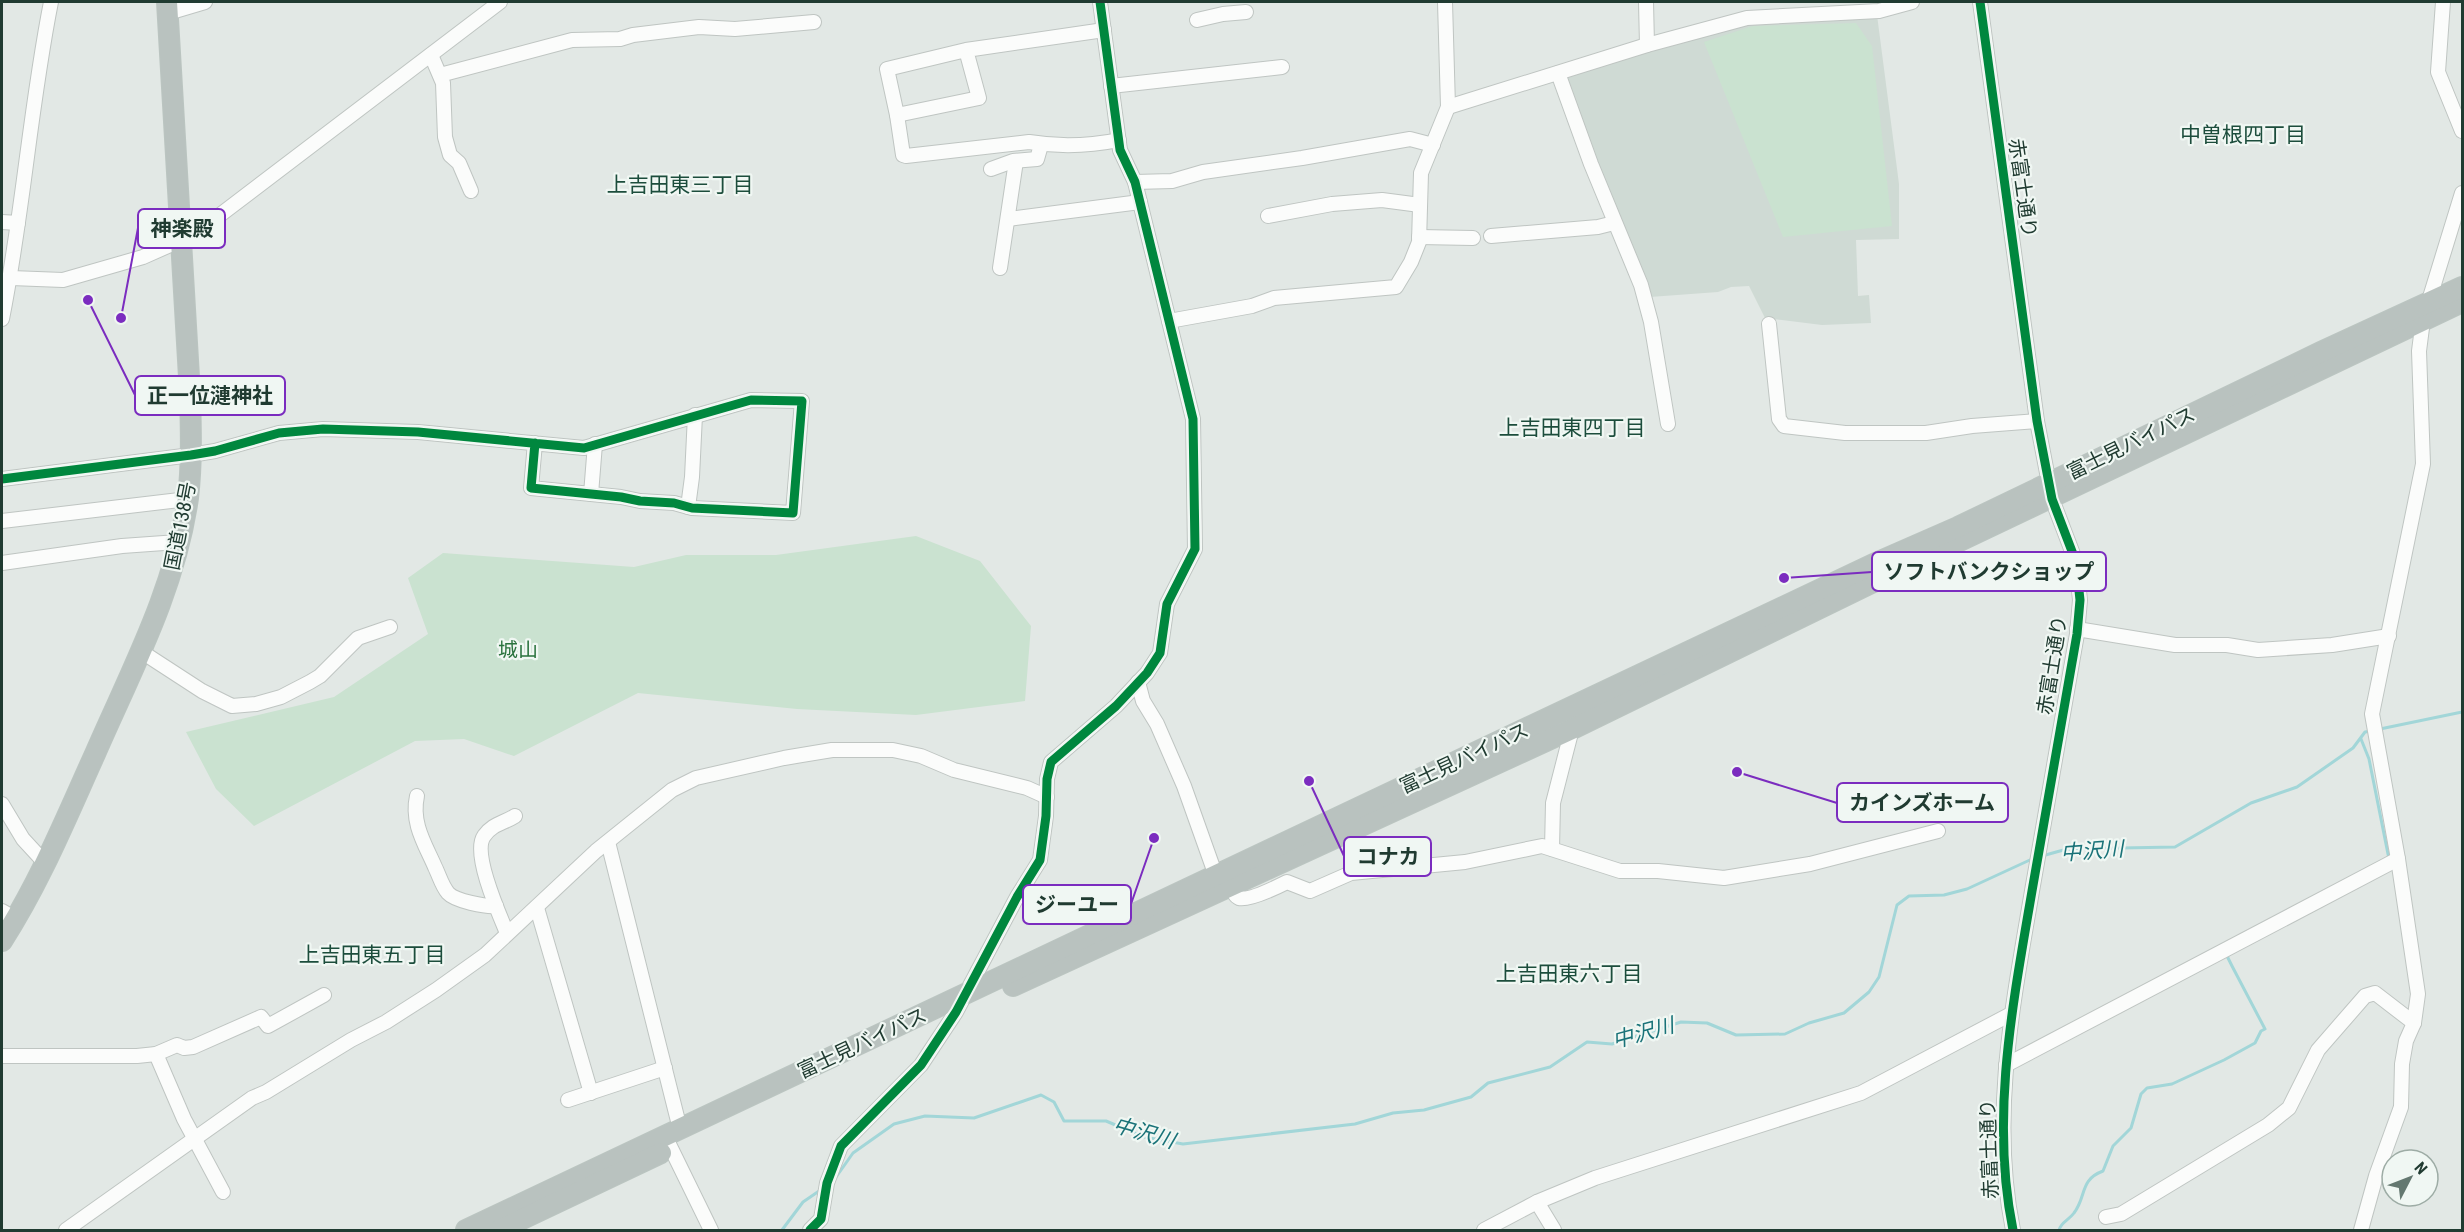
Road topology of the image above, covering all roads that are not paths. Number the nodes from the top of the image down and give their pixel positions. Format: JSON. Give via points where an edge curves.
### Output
{"nodes":[{"id":1,"x":51,"y":2,"type":"edge"},
{"id":2,"x":205,"y":2,"type":"edge"},
{"id":3,"x":500,"y":2,"type":"edge"},
{"id":4,"x":1100,"y":2,"type":"edge"},
{"id":5,"x":1445,"y":2,"type":"edge"},
{"id":6,"x":1646,"y":2,"type":"edge"},
{"id":7,"x":1912,"y":2,"type":"edge"},
{"id":8,"x":1980,"y":2,"type":"edge"},
{"id":9,"x":2443,"y":2,"type":"edge"},
{"id":10,"x":167,"y":7,"type":"edge"},
{"id":11,"x":1222,"y":8,"type":"edge"},
{"id":12,"x":1246,"y":12,"type":"dead end"},
{"id":13,"x":1197,"y":20,"type":"dead end"},
{"id":14,"x":814,"y":22,"type":"dead end"},
{"id":15,"x":1104,"y":30,"type":"junction"},
{"id":16,"x":1647,"y":45,"type":"junction"},
{"id":17,"x":966,"y":50,"type":"junction"},
{"id":18,"x":431,"y":55,"type":"junction"},
{"id":19,"x":1282,"y":67,"type":"dead end"},
{"id":20,"x":1558,"y":73,"type":"junction"},
{"id":21,"x":440,"y":75,"type":"junction"},
{"id":22,"x":1112,"y":86,"type":"junction"},
{"id":23,"x":1448,"y":107,"type":"junction"},
{"id":24,"x":897,"y":115,"type":"junction"},
{"id":25,"x":2463,"y":131,"type":"edge"},
{"id":26,"x":1119,"y":140,"type":"junction"},
{"id":27,"x":1041,"y":145,"type":"junction"},
{"id":28,"x":1433,"y":145,"type":"junction"},
{"id":29,"x":1016,"y":161,"type":"junction"},
{"id":30,"x":991,"y":169,"type":"dead end"},
{"id":31,"x":1135,"y":182,"type":"junction"},
{"id":32,"x":471,"y":190,"type":"dead end"},
{"id":33,"x":2463,"y":192,"type":"edge"},
{"id":34,"x":1140,"y":202,"type":"junction"},
{"id":35,"x":1420,"y":205,"type":"junction"},
{"id":36,"x":1268,"y":216,"type":"dead end"},
{"id":37,"x":1008,"y":219,"type":"junction"},
{"id":38,"x":2,"y":222,"type":"edge"},
{"id":39,"x":18,"y":223,"type":"junction"},
{"id":40,"x":1614,"y":223,"type":"junction"},
{"id":41,"x":1491,"y":236,"type":"dead end"},
{"id":42,"x":1419,"y":237,"type":"junction"},
{"id":43,"x":1473,"y":238,"type":"dead end"},
{"id":44,"x":180,"y":241,"type":"junction"},
{"id":45,"x":1000,"y":268,"type":"dead end"},
{"id":46,"x":11,"y":278,"type":"junction"},
{"id":47,"x":2463,"y":287,"type":"edge"},
{"id":48,"x":2463,"y":302,"type":"edge"},
{"id":49,"x":3,"y":310,"type":"edge"},
{"id":50,"x":2425,"y":311,"type":"junction"},
{"id":51,"x":1169,"y":321,"type":"junction"},
{"id":52,"x":1769,"y":324,"type":"dead end"},
{"id":53,"x":695,"y":415,"type":"junction"},
{"id":54,"x":2037,"y":421,"type":"junction"},
{"id":55,"x":1668,"y":424,"type":"dead end"},
{"id":56,"x":535,"y":443,"type":"junction"},
{"id":57,"x":595,"y":444,"type":"junction"},
{"id":58,"x":191,"y":455,"type":"junction"},
{"id":59,"x":2,"y":479,"type":"edge"},
{"id":60,"x":2051,"y":490,"type":"junction"},
{"id":61,"x":591,"y":494,"type":"junction"},
{"id":62,"x":188,"y":499,"type":"junction"},
{"id":63,"x":688,"y":507,"type":"junction"},
{"id":64,"x":2,"y":521,"type":"edge"},
{"id":65,"x":178,"y":542,"type":"junction"},
{"id":66,"x":2,"y":563,"type":"edge"},
{"id":67,"x":390,"y":627,"type":"dead end"},
{"id":68,"x":2077,"y":629,"type":"junction"},
{"id":69,"x":2389,"y":636,"type":"junction"},
{"id":70,"x":142,"y":652,"type":"junction"},
{"id":71,"x":1138,"y":682,"type":"junction"},
{"id":72,"x":1572,"y":729,"type":"junction"},
{"id":73,"x":417,"y":796,"type":"dead end"},
{"id":74,"x":1047,"y":797,"type":"junction"},
{"id":75,"x":2,"y":804,"type":"edge"},
{"id":76,"x":515,"y":816,"type":"dead end"},
{"id":77,"x":1938,"y":831,"type":"dead end"},
{"id":78,"x":608,"y":842,"type":"junction"},
{"id":79,"x":1552,"y":849,"type":"junction"},
{"id":80,"x":2398,"y":859,"type":"junction"},
{"id":81,"x":46,"y":864,"type":"junction"},
{"id":82,"x":1224,"y":881,"type":"junction"},
{"id":83,"x":496,"y":906,"type":"junction"},
{"id":84,"x":537,"y":908,"type":"junction"},
{"id":85,"x":9,"y":915,"type":"edge"},
{"id":86,"x":507,"y":933,"type":"junction"},
{"id":87,"x":2,"y":941,"type":"edge"},
{"id":88,"x":966,"y":993,"type":"junction"},
{"id":89,"x":324,"y":995,"type":"dead end"},
{"id":90,"x":956,"y":1012,"type":"junction"},
{"id":91,"x":2011,"y":1014,"type":"junction"},
{"id":92,"x":2414,"y":1023,"type":"junction"},
{"id":93,"x":156,"y":1054,"type":"junction"},
{"id":94,"x":2,"y":1056,"type":"edge"},
{"id":95,"x":2006,"y":1065,"type":"junction"},
{"id":96,"x":665,"y":1068,"type":"junction"},
{"id":97,"x":591,"y":1093,"type":"junction"},
{"id":98,"x":568,"y":1100,"type":"dead end"},
{"id":99,"x":672,"y":1138,"type":"junction"},
{"id":100,"x":195,"y":1140,"type":"junction"},
{"id":101,"x":223,"y":1192,"type":"dead end"},
{"id":102,"x":1537,"y":1202,"type":"junction"},
{"id":103,"x":2106,"y":1217,"type":"dead end"},
{"id":104,"x":66,"y":1230,"type":"edge"},
{"id":105,"x":466,"y":1230,"type":"edge"},
{"id":106,"x":499,"y":1230,"type":"edge"},
{"id":107,"x":711,"y":1230,"type":"edge"},
{"id":108,"x":810,"y":1230,"type":"edge"},
{"id":109,"x":1484,"y":1230,"type":"edge"},
{"id":110,"x":1554,"y":1230,"type":"edge"},
{"id":111,"x":2013,"y":1230,"type":"edge"},
{"id":112,"x":2361,"y":1230,"type":"edge"}],
"edges":[{"from":1,"to":39,"type":"street"},
{"from":2,"to":10,"type":"street"},
{"from":3,"to":18,"type":"street"},
{"from":4,"to":15,"type":"street"},
{"from":5,"to":23,"type":"street"},
{"from":6,"to":16,"type":"street"},
{"from":7,"to":16,"type":"street","via":[[1879,10],[1747,18]]},
{"from":8,"to":54,"type":"street","name":"赤富士通り"},
{"from":9,"to":25,"type":"street","via":[[2438,72]]},
{"from":10,"to":44,"type":"highway","name":"国道138号"},
{"from":11,"to":12,"type":"street"},
{"from":11,"to":13,"type":"street"},
{"from":14,"to":21,"type":"street","via":[[735,30],[699,27],[620,39],[572,40]]},
{"from":15,"to":17,"type":"street"},
{"from":15,"to":22,"type":"street"},
{"from":16,"to":20,"type":"street"},
{"from":17,"to":24,"type":"street","via":[[887,69]]},
{"from":17,"to":24,"type":"street","via":[[979,98]]},
{"from":18,"to":21,"type":"street"},
{"from":18,"to":44,"type":"street","via":[[195,234]]},
{"from":19,"to":22,"type":"street"},
{"from":20,"to":23,"type":"street"},
{"from":20,"to":40,"type":"street"},
{"from":21,"to":32,"type":"street","via":[[445,137],[450,155],[459,163]]},
{"from":22,"to":26,"type":"street"},
{"from":23,"to":28,"type":"street"},
{"from":24,"to":27,"type":"street","via":[[906,156],[1029,142]]},
{"from":26,"to":27,"type":"street","via":[[1093,145]]},
{"from":26,"to":31,"type":"street"},
{"from":27,"to":29,"type":"street","via":[[1037,159]]},
{"from":28,"to":31,"type":"street","via":[[1410,139],[1203,172],[1172,181]]},
{"from":28,"to":35,"type":"street","via":[[1421,173]]},
{"from":29,"to":30,"type":"street"},
{"from":29,"to":37,"type":"street"},
{"from":31,"to":34,"type":"street"},
{"from":33,"to":50,"type":"street"},
{"from":34,"to":37,"type":"street"},
{"from":34,"to":51,"type":"street"},
{"from":35,"to":36,"type":"street","via":[[1382,200]]},
{"from":35,"to":42,"type":"street"},
{"from":37,"to":45,"type":"street"},
{"from":38,"to":39,"type":"street"},
{"from":39,"to":46,"type":"street"},
{"from":40,"to":41,"type":"street"},
{"from":40,"to":55,"type":"street","via":[[1641,285],[1651,322]]},
{"from":42,"to":43,"type":"street"},
{"from":42,"to":51,"type":"street","via":[[1411,262],[1396,287],[1274,298],[1252,306]]},
{"from":44,"to":46,"type":"street","via":[[143,257],[63,280]]},
{"from":44,"to":58,"type":"highway","name":"国道138号"},
{"from":46,"to":49,"type":"street"},
{"from":47,"to":50,"type":"highway","name":"富士見バイパス"},
{"from":48,"to":50,"type":"highway","name":"富士見バイパス"},
{"from":50,"to":60,"type":"highway","name":"富士見バイパス"},
{"from":50,"to":69,"type":"street","via":[[2419,351],[2423,464]]},
{"from":51,"to":71,"type":"street","via":[[1193,419],[1196,549],[1167,604],[1160,653]]},
{"from":52,"to":54,"type":"street","via":[[1779,419],[1784,426],[1845,433],[1926,433]]},
{"from":53,"to":57,"type":"street"},
{"from":53,"to":63,"type":"street"},
{"from":53,"to":63,"type":"street","via":[[752,400],[801,401],[793,513]]},
{"from":54,"to":60,"type":"street","name":"赤富士通り"},
{"from":56,"to":57,"type":"street","via":[[584,448]]},
{"from":56,"to":58,"type":"street","via":[[418,432],[323,429],[279,433]]},
{"from":56,"to":61,"type":"street","via":[[531,488]]},
{"from":57,"to":61,"type":"street"},
{"from":58,"to":59,"type":"street"},
{"from":58,"to":62,"type":"highway","name":"国道138号"},
{"from":60,"to":68,"type":"street","name":"赤富士通り","via":[[2077,572]]},
{"from":60,"to":72,"type":"highway","name":"富士見バイパス"},
{"from":60,"to":82,"type":"highway","name":"富士見バイパス"},
{"from":61,"to":63,"type":"street"},
{"from":62,"to":64,"type":"street"},
{"from":62,"to":65,"type":"highway","name":"国道138号"},
{"from":65,"to":66,"type":"street"},
{"from":65,"to":70,"type":"highway","name":"国道138号","via":[[169,581]]},
{"from":67,"to":70,"type":"street","via":[[358,638],[310,682],[256,704],[232,705],[202,691]]},
{"from":68,"to":69,"type":"street","via":[[2175,645],[2227,645],[2258,650]]},
{"from":68,"to":91,"type":"street","name":"赤富士通り"},
{"from":69,"to":80,"type":"street","via":[[2372,714]]},
{"from":70,"to":81,"type":"highway","name":"国道138号"},
{"from":71,"to":74,"type":"street","via":[[1052,762]]},
{"from":71,"to":82,"type":"street"},
{"from":72,"to":79,"type":"street","via":[[1553,803]]},
{"from":72,"to":82,"type":"highway","name":"富士見バイパス"},
{"from":73,"to":83,"type":"street","via":[[414,809],[420,835],[448,892],[457,900]]},
{"from":74,"to":78,"type":"street","via":[[912,754],[893,750],[831,750],[696,778],[672,790]]},
{"from":74,"to":88,"type":"street","via":[[1040,860]]},
{"from":75,"to":81,"type":"street","via":[[23,838]]},
{"from":76,"to":83,"type":"street","via":[[492,827],[480,842]]},
{"from":77,"to":79,"type":"street","via":[[1810,864],[1724,878],[1620,871]]},
{"from":78,"to":84,"type":"street"},
{"from":78,"to":96,"type":"street"},
{"from":79,"to":82,"type":"street","via":[[1533,847],[1465,862],[1351,873],[1310,891],[1287,882],[1240,899]]},
{"from":80,"to":92,"type":"street","via":[[2418,994]]},
{"from":80,"to":95,"type":"street"},
{"from":81,"to":85,"type":"highway","name":"国道138号"},
{"from":82,"to":88,"type":"highway","name":"富士見バイパス"},
{"from":82,"to":90,"type":"highway","name":"富士見バイパス"},
{"from":83,"to":86,"type":"street"},
{"from":84,"to":86,"type":"street"},
{"from":84,"to":97,"type":"street"},
{"from":85,"to":87,"type":"highway","name":"国道138号"},
{"from":86,"to":100,"type":"street","via":[[485,955],[436,990],[252,1098]]},
{"from":88,"to":90,"type":"street"},
{"from":88,"to":99,"type":"highway","name":"富士見バイパス"},
{"from":89,"to":93,"type":"street","via":[[268,1026],[261,1017],[193,1047],[177,1045]]},
{"from":90,"to":99,"type":"highway","name":"富士見バイパス"},
{"from":90,"to":108,"type":"street","via":[[921,1065],[841,1146],[827,1183],[821,1220]]},
{"from":91,"to":95,"type":"street","name":"赤富士通り"},
{"from":91,"to":102,"type":"street","via":[[1861,1093],[1596,1178]]},
{"from":92,"to":103,"type":"street","via":[[2375,993],[2365,996],[2318,1050],[2289,1108],[2268,1125],[2121,1214]]},
{"from":92,"to":112,"type":"street","via":[[2402,1064],[2401,1107]]},
{"from":93,"to":94,"type":"street"},
{"from":93,"to":100,"type":"street"},
{"from":95,"to":111,"type":"street","name":"赤富士通り","via":[[2002,1128]]},
{"from":96,"to":97,"type":"street"},
{"from":96,"to":99,"type":"street"},
{"from":97,"to":98,"type":"street"},
{"from":99,"to":105,"type":"highway","name":"富士見バイパス"},
{"from":99,"to":106,"type":"highway","name":"富士見バイパス"},
{"from":99,"to":107,"type":"street"},
{"from":100,"to":101,"type":"street"},
{"from":100,"to":104,"type":"street"},
{"from":102,"to":109,"type":"street"},
{"from":102,"to":110,"type":"street"}]}
